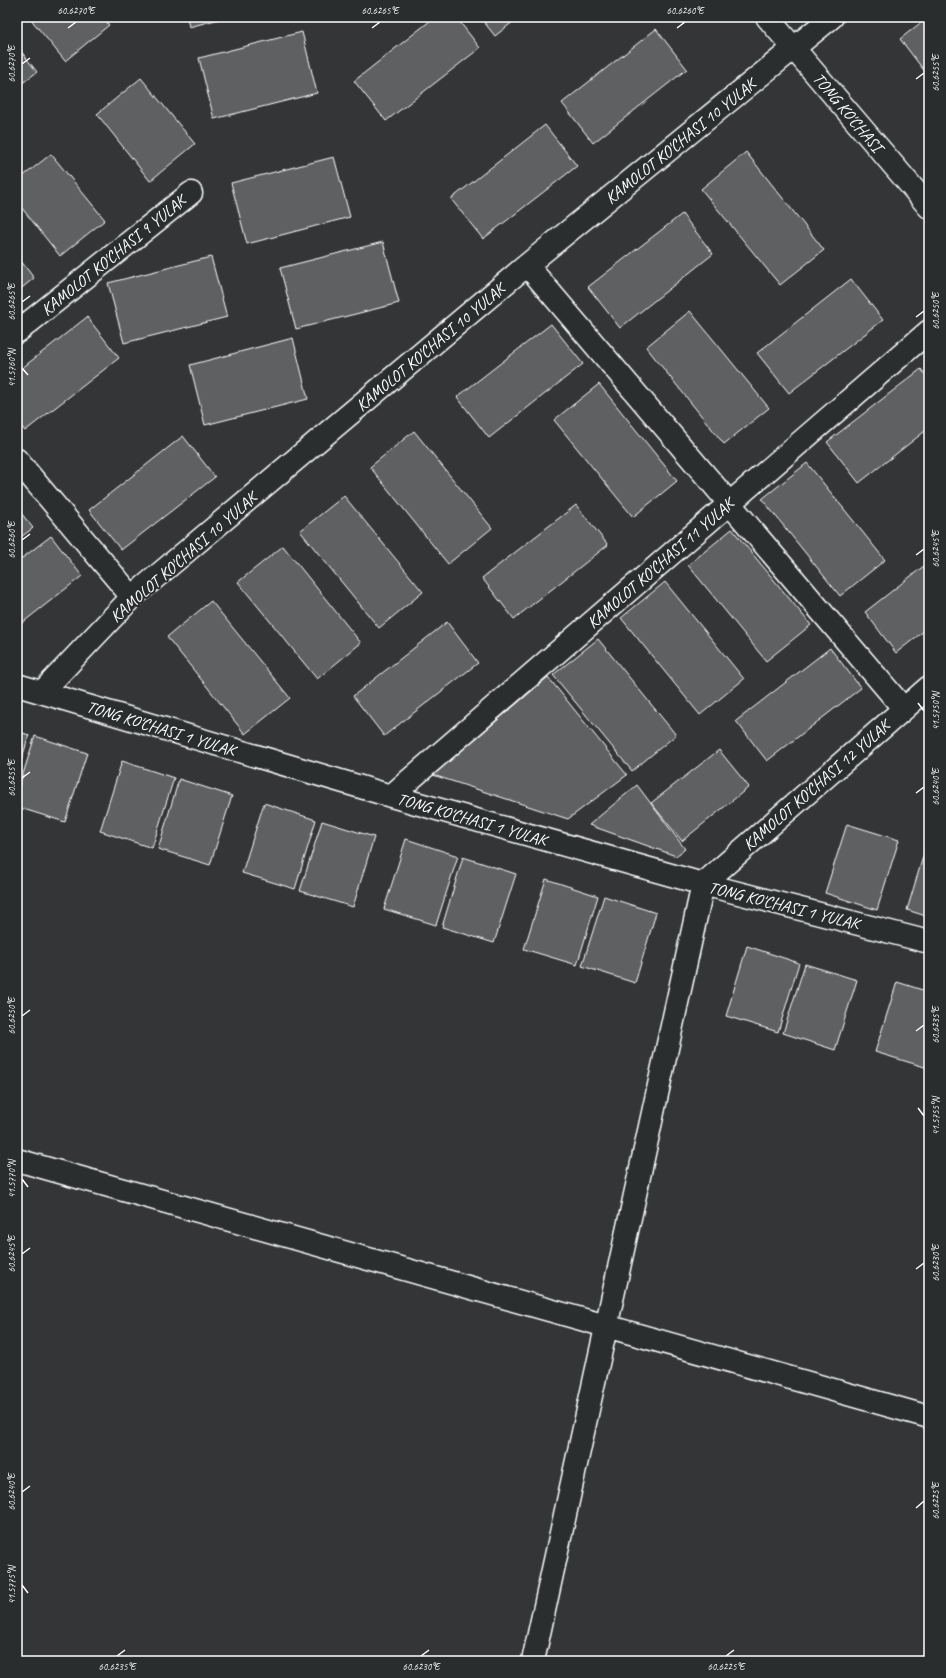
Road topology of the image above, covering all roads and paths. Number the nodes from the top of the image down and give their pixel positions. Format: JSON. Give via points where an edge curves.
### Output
{"nodes":[{"id":1,"x":767,"y":17,"type":"edge"},
{"id":2,"x":832,"y":17,"type":"edge"},
{"id":3,"x":794,"y":49,"type":"junction"},
{"id":4,"x":191,"y":193,"type":"dead end"},
{"id":5,"x":929,"y":207,"type":"edge"},
{"id":6,"x":527,"y":266,"type":"junction"},
{"id":7,"x":929,"y":331,"type":"edge"},
{"id":8,"x":17,"y":332,"type":"edge"},
{"id":9,"x":17,"y":460,"type":"edge"},
{"id":10,"x":729,"y":503,"type":"junction"},
{"id":11,"x":132,"y":597,"type":"junction"},
{"id":12,"x":17,"y":685,"type":"edge"},
{"id":13,"x":929,"y":687,"type":"edge"},
{"id":14,"x":42,"y":692,"type":"junction"},
{"id":15,"x":904,"y":709,"type":"junction"},
{"id":16,"x":391,"y":796,"type":"junction"},
{"id":17,"x":703,"y":884,"type":"junction"},
{"id":18,"x":929,"y":942,"type":"edge"},
{"id":19,"x":17,"y":1160,"type":"edge"},
{"id":20,"x":605,"y":1326,"type":"junction"},
{"id":21,"x":929,"y":1417,"type":"edge"},
{"id":22,"x":533,"y":1661,"type":"edge"}],
"edges":[{"from":1,"to":3,"type":"street","name":"TONG KO'CHASI"},
{"from":2,"to":3,"type":"street","name":"KAMOLOT KO'CHASI 10 YULAK"},
{"from":3,"to":5,"type":"street","name":"TONG KO'CHASI"},
{"from":3,"to":6,"type":"street","name":"KAMOLOT KO'CHASI 10 YULAK"},
{"from":4,"to":8,"type":"street","name":"KAMOLOT KO'CHASI 9 YULAK"},
{"from":6,"to":10,"type":"street"},
{"from":6,"to":11,"type":"street","name":"KAMOLOT KO'CHASI 10 YULAK"},
{"from":7,"to":10,"type":"street","name":"KAMOLOT KO'CHASI 11 YULAK"},
{"from":9,"to":11,"type":"street"},
{"from":10,"to":15,"type":"street"},
{"from":10,"to":16,"type":"street","name":"KAMOLOT KO'CHASI 11 YULAK"},
{"from":11,"to":14,"type":"street","name":"KAMOLOT KO'CHASI 10 YULAK"},
{"from":12,"to":14,"type":"street","name":"TONG KO'CHASI 1 YULAK"},
{"from":13,"to":15,"type":"street","name":"KAMOLOT KO'CHASI 12 YULAK"},
{"from":14,"to":16,"type":"street","name":"TONG KO'CHASI 1 YULAK"},
{"from":15,"to":17,"type":"street","name":"KAMOLOT KO'CHASI 12 YULAK"},
{"from":16,"to":17,"type":"street","name":"TONG KO'CHASI 1 YULAK"},
{"from":17,"to":18,"type":"street","name":"TONG KO'CHASI 1 YULAK"},
{"from":17,"to":20,"type":"street"},
{"from":19,"to":20,"type":"street"},
{"from":20,"to":21,"type":"street"},
{"from":20,"to":22,"type":"street"}]}
